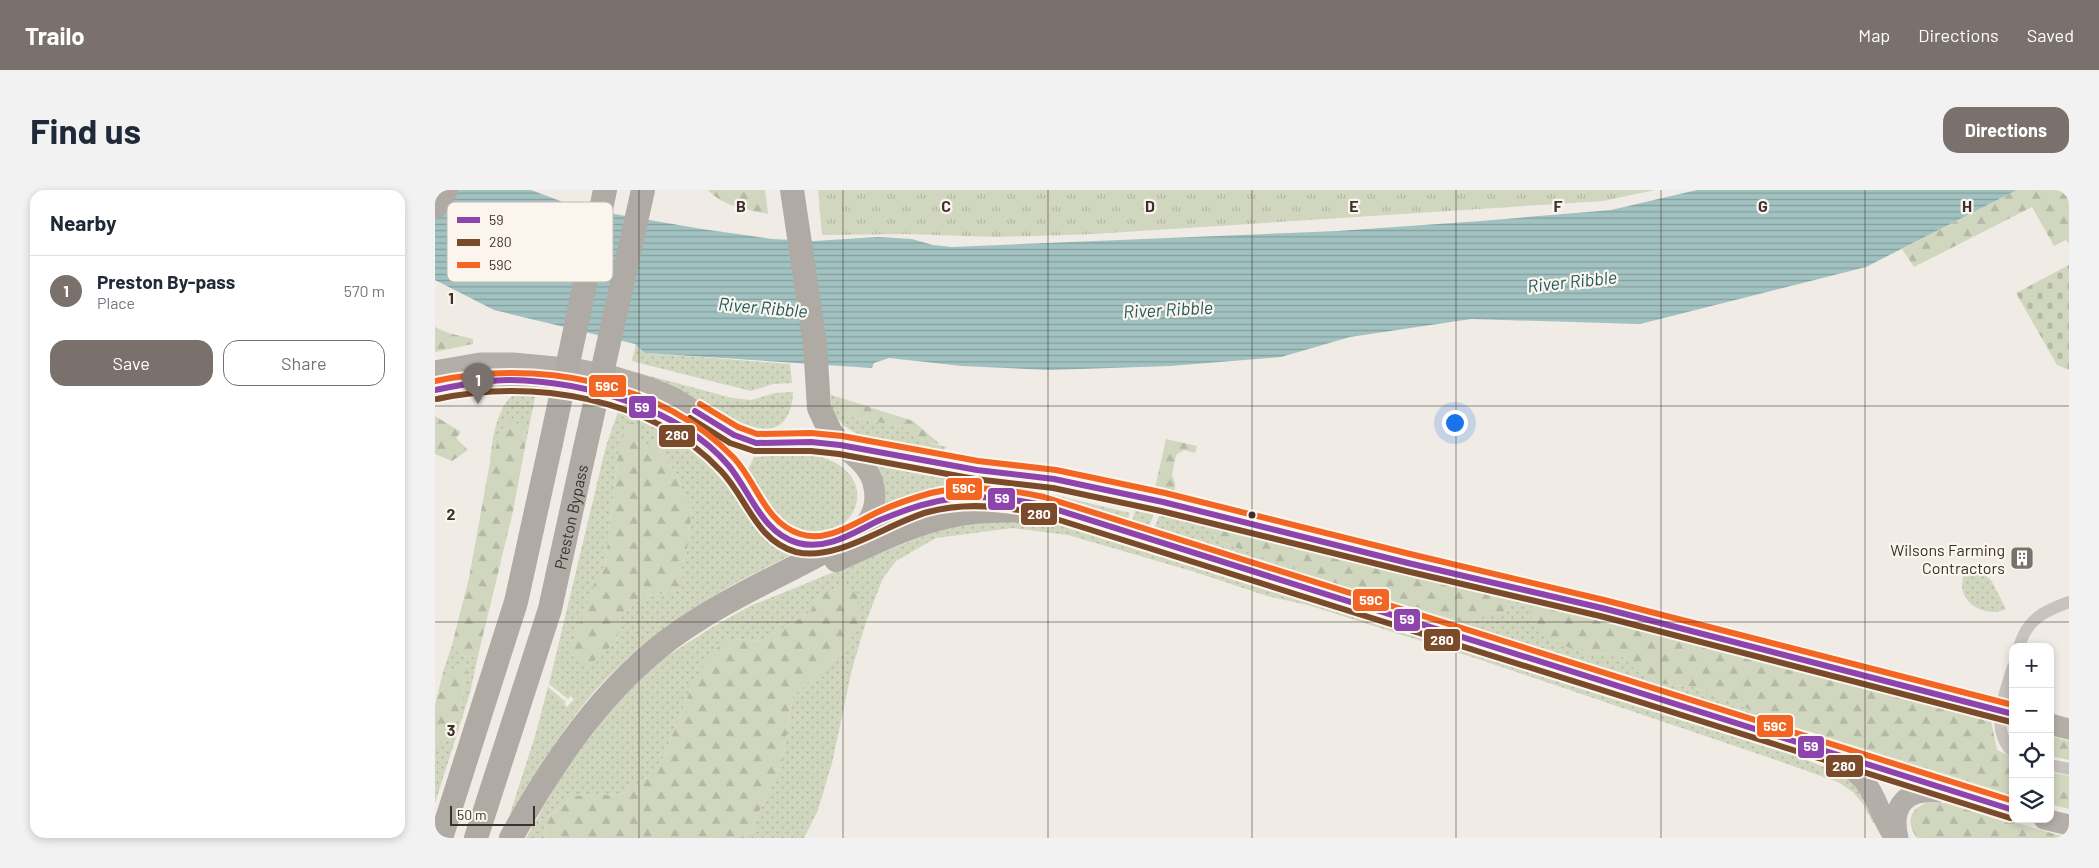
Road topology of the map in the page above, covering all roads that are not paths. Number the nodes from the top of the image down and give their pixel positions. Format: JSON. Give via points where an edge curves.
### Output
{"nodes":[{"id":1,"x":446,"y":190,"type":"edge"},
{"id":2,"x":643,"y":190,"type":"edge"},
{"id":3,"x":794,"y":196,"type":"edge"},
{"id":4,"x":435,"y":207,"type":"edge"},
{"id":5,"x":585,"y":282,"type":"edge"},
{"id":6,"x":435,"y":371,"type":"edge"},
{"id":7,"x":435,"y":390,"type":"edge"},
{"id":8,"x":841,"y":445,"type":"junction"},
{"id":9,"x":1068,"y":512,"type":"junction"},
{"id":10,"x":857,"y":533,"type":"junction"},
{"id":11,"x":733,"y":598,"type":"junction"},
{"id":12,"x":2069,"y":602,"type":"edge"},
{"id":13,"x":2021,"y":643,"type":"edge"},
{"id":14,"x":2010,"y":688,"type":"edge"},
{"id":15,"x":2007,"y":713,"type":"edge"},
{"id":16,"x":2054,"y":725,"type":"edge"},
{"id":17,"x":2069,"y":729,"type":"edge"},
{"id":18,"x":2009,"y":745,"type":"edge"},
{"id":19,"x":1807,"y":747,"type":"junction"},
{"id":20,"x":2054,"y":766,"type":"edge"},
{"id":21,"x":2069,"y":769,"type":"edge"},
{"id":22,"x":1958,"y":794,"type":"junction"},
{"id":23,"x":2009,"y":809,"type":"edge"},
{"id":24,"x":2054,"y":822,"type":"edge"},
{"id":25,"x":2069,"y":826,"type":"edge"},
{"id":26,"x":441,"y":838,"type":"edge"},
{"id":27,"x":476,"y":838,"type":"edge"},
{"id":28,"x":511,"y":838,"type":"edge"},
{"id":29,"x":1896,"y":838,"type":"edge"}],
"edges":[{"from":1,"to":4,"type":"highway"},
{"from":2,"to":27,"type":"highway","name":"Preston Bypass","bridge":true,"via":[[550,609]]},
{"from":3,"to":8,"type":"highway","via":[[815,344],[817,395],[822,414]]},
{"from":5,"to":26,"type":"highway","name":"Preston Bypass","bridge":true,"via":[[516,602]]},
{"from":6,"to":8,"type":"highway","via":[[490,362],[577,369],[653,389],[746,440]]},
{"from":7,"to":10,"type":"highway","via":[[470,383],[541,383],[589,390],[629,402],[677,424],[715,451],[742,484],[766,522],[787,539],[824,545]]},
{"from":8,"to":10,"type":"highway","via":[[863,466],[873,483],[873,504],[868,521]]},
{"from":8,"to":15,"type":"highway","via":[[977,470],[1054,479],[1163,502],[1602,608]]},
{"from":9,"to":10,"type":"highway","via":[[1017,500],[978,496],[954,498],[915,507]]},
{"from":9,"to":11,"type":"highway","via":[[997,511],[949,516],[919,525],[791,580]]},
{"from":9,"to":19,"type":"highway"},
{"from":10,"to":11,"type":"highway","via":[[815,558]]},
{"from":11,"to":28,"type":"highway","via":[[670,640],[610,693],[574,737]]},
{"from":12,"to":13,"type":"street","via":[[2038,615],[2027,628]]},
{"from":14,"to":15,"type":"street"},
{"from":15,"to":18,"type":"street","via":[[2002,733]]},
{"from":16,"to":17,"type":"highway"},
{"from":19,"to":22,"type":"highway"},
{"from":19,"to":29,"type":"highway","via":[[1846,766],[1867,783],[1887,827]]},
{"from":20,"to":21,"type":"street"},
{"from":22,"to":23,"type":"highway"},
{"from":22,"to":29,"type":"highway","via":[[1932,792],[1908,796],[1896,814]]},
{"from":24,"to":25,"type":"highway"}]}
